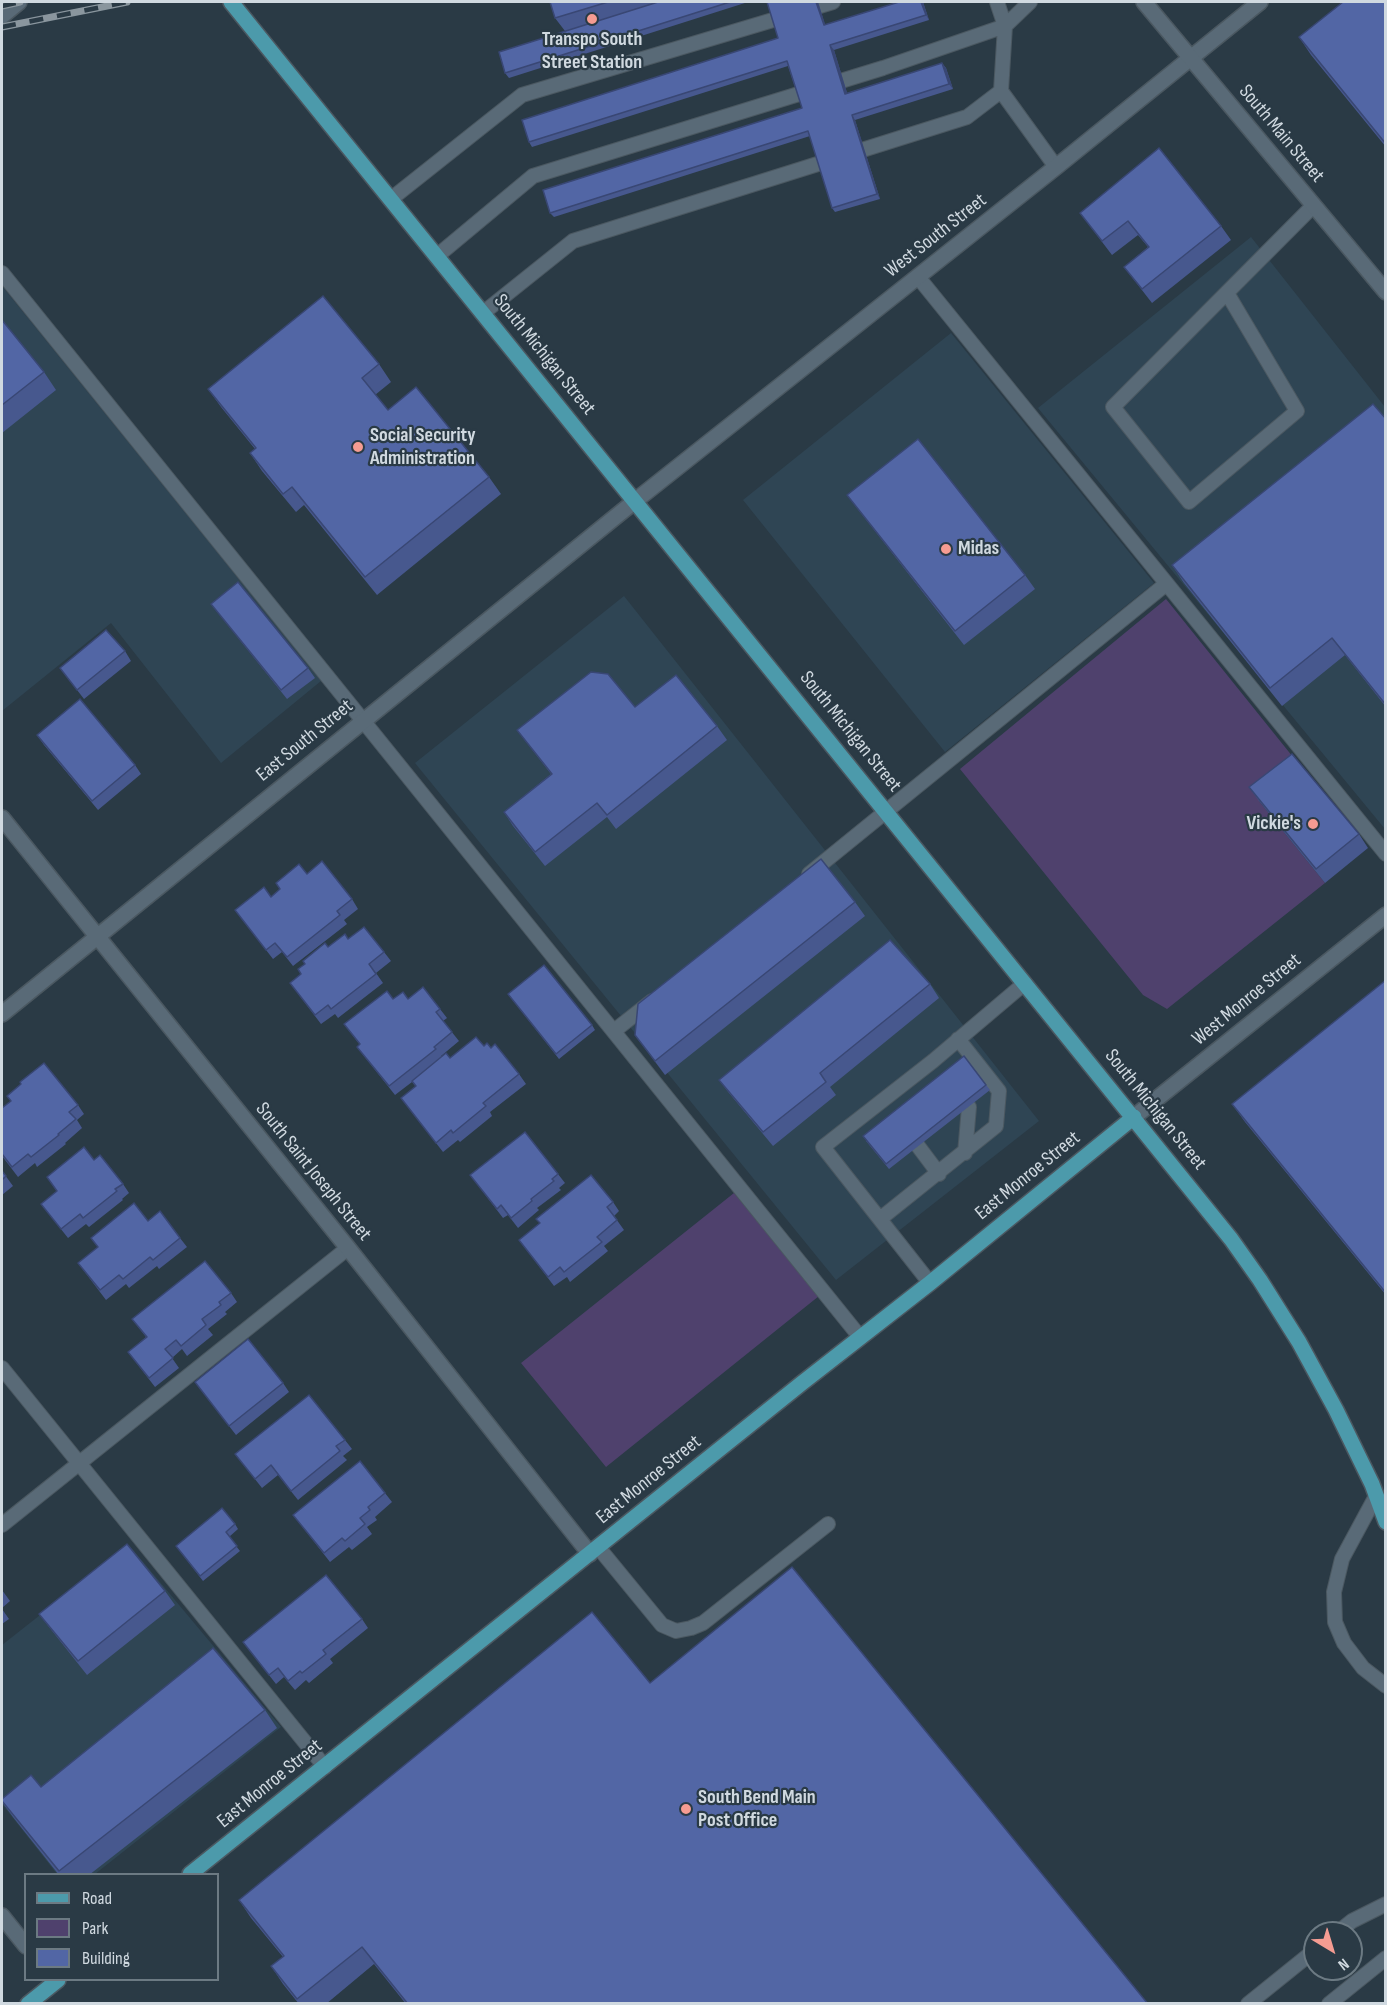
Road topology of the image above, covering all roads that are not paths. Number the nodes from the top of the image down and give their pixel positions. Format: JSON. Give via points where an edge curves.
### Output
{"nodes":[{"id":1,"x":19,"y":2,"type":"edge"},
{"id":2,"x":231,"y":2,"type":"edge"},
{"id":3,"x":833,"y":2,"type":"edge"},
{"id":4,"x":997,"y":2,"type":"edge"},
{"id":5,"x":1030,"y":2,"type":"edge"},
{"id":6,"x":1144,"y":2,"type":"edge"},
{"id":7,"x":1260,"y":2,"type":"edge"},
{"id":8,"x":2,"y":16,"type":"edge"},
{"id":9,"x":1005,"y":26,"type":"junction"},
{"id":10,"x":1191,"y":59,"type":"junction"},
{"id":11,"x":1001,"y":91,"type":"junction"},
{"id":12,"x":1056,"y":167,"type":"junction"},
{"id":13,"x":391,"y":199,"type":"junction"},
{"id":14,"x":1313,"y":206,"type":"junction"},
{"id":15,"x":437,"y":256,"type":"junction"},
{"id":16,"x":2,"y":273,"type":"edge"},
{"id":17,"x":918,"y":277,"type":"junction"},
{"id":18,"x":1386,"y":292,"type":"edge"},
{"id":19,"x":1227,"y":293,"type":"junction"},
{"id":20,"x":483,"y":313,"type":"junction"},
{"id":21,"x":635,"y":501,"type":"junction"},
{"id":22,"x":1166,"y":584,"type":"junction"},
{"id":23,"x":363,"y":721,"type":"junction"},
{"id":24,"x":886,"y":812,"type":"junction"},
{"id":25,"x":2,"y":818,"type":"edge"},
{"id":26,"x":1386,"y":854,"type":"edge"},
{"id":27,"x":798,"y":883,"type":"edge"},
{"id":28,"x":1386,"y":915,"type":"edge"},
{"id":29,"x":97,"y":938,"type":"junction"},
{"id":30,"x":1025,"y":983,"type":"junction"},
{"id":31,"x":660,"y":994,"type":"edge"},
{"id":32,"x":2,"y":1014,"type":"edge"},
{"id":33,"x":614,"y":1031,"type":"junction"},
{"id":34,"x":958,"y":1039,"type":"junction"},
{"id":35,"x":969,"y":1107,"type":"edge"},
{"id":36,"x":1134,"y":1117,"type":"junction"},
{"id":37,"x":918,"y":1146,"type":"edge"},
{"id":38,"x":965,"y":1153,"type":"junction"},
{"id":39,"x":939,"y":1174,"type":"junction"},
{"id":40,"x":880,"y":1219,"type":"junction"},
{"id":41,"x":348,"y":1248,"type":"junction"},
{"id":42,"x":930,"y":1283,"type":"junction"},
{"id":43,"x":860,"y":1337,"type":"junction"},
{"id":44,"x":2,"y":1368,"type":"edge"},
{"id":45,"x":80,"y":1464,"type":"junction"},
{"id":46,"x":1376,"y":1496,"type":"junction"},
{"id":47,"x":1386,"y":1522,"type":"edge"},
{"id":48,"x":828,"y":1524,"type":"dead end"},
{"id":49,"x":2,"y":1525,"type":"edge"},
{"id":50,"x":594,"y":1551,"type":"junction"},
{"id":51,"x":1386,"y":1686,"type":"edge"},
{"id":52,"x":325,"y":1767,"type":"junction"},
{"id":53,"x":192,"y":1873,"type":"edge"},
{"id":54,"x":1386,"y":1904,"type":"edge"},
{"id":55,"x":2,"y":1916,"type":"edge"},
{"id":56,"x":1352,"y":1921,"type":"edge"},
{"id":57,"x":24,"y":1944,"type":"edge"},
{"id":58,"x":1386,"y":1958,"type":"edge"},
{"id":59,"x":1303,"y":1960,"type":"edge"},
{"id":60,"x":54,"y":1981,"type":"edge"},
{"id":61,"x":28,"y":2004,"type":"edge"},
{"id":62,"x":1248,"y":2004,"type":"edge"},
{"id":63,"x":1329,"y":2004,"type":"edge"}],
"edges":[{"from":1,"to":8,"type":"street"},
{"from":2,"to":13,"type":"main road","name":"South Michigan Street"},
{"from":3,"to":13,"type":"lane","via":[[522,94]]},
{"from":4,"to":9,"type":"lane"},
{"from":5,"to":9,"type":"lane"},
{"from":6,"to":10,"type":"street","name":"South Main Street"},
{"from":7,"to":10,"type":"street","name":"West South Street"},
{"from":9,"to":11,"type":"lane"},
{"from":9,"to":15,"type":"lane","via":[[883,68],[533,176]]},
{"from":10,"to":12,"type":"street","name":"West South Street"},
{"from":10,"to":14,"type":"street","name":"South Main Street"},
{"from":11,"to":12,"type":"lane"},
{"from":11,"to":20,"type":"lane","via":[[967,117],[573,241]]},
{"from":12,"to":17,"type":"street","name":"West South Street"},
{"from":13,"to":15,"type":"main road","name":"South Michigan Street"},
{"from":14,"to":18,"type":"street","name":"South Main Street"},
{"from":14,"to":19,"type":"lane"},
{"from":15,"to":20,"type":"main road","name":"South Michigan Street"},
{"from":16,"to":23,"type":"lane"},
{"from":17,"to":21,"type":"street","name":"West South Street"},
{"from":17,"to":22,"type":"lane"},
{"from":19,"to":19,"type":"lane","via":[[1113,407],[1189,502],[1298,411]]},
{"from":20,"to":21,"type":"main road","name":"South Michigan Street"},
{"from":21,"to":23,"type":"street","name":"East South Street"},
{"from":21,"to":24,"type":"main road","name":"South Michigan Street"},
{"from":22,"to":24,"type":"lane"},
{"from":22,"to":26,"type":"lane"},
{"from":23,"to":29,"type":"street","name":"East South Street"},
{"from":23,"to":33,"type":"lane"},
{"from":24,"to":27,"type":"lane"},
{"from":24,"to":30,"type":"main road","name":"South Michigan Street"},
{"from":25,"to":29,"type":"street","name":"South Saint Joseph Street"},
{"from":28,"to":36,"type":"street","name":"West Monroe Street"},
{"from":29,"to":32,"type":"street","name":"East South Street"},
{"from":29,"to":41,"type":"street","name":"South Saint Joseph Street"},
{"from":30,"to":34,"type":"lane"},
{"from":30,"to":36,"type":"main road","name":"South Michigan Street"},
{"from":31,"to":33,"type":"lane"},
{"from":33,"to":43,"type":"lane"},
{"from":34,"to":38,"type":"lane","via":[[999,1091],[996,1126]]},
{"from":34,"to":40,"type":"lane","via":[[936,1065],[823,1147]]},
{"from":35,"to":38,"type":"lane"},
{"from":36,"to":42,"type":"main road","name":"East Monroe Street"},
{"from":36,"to":46,"type":"main road","name":"South Michigan Street","via":[[1260,1280],[1336,1410]]},
{"from":37,"to":39,"type":"lane"},
{"from":38,"to":39,"type":"lane"},
{"from":39,"to":40,"type":"lane"},
{"from":40,"to":42,"type":"lane"},
{"from":41,"to":45,"type":"lane"},
{"from":41,"to":50,"type":"street","name":"South Saint Joseph Street"},
{"from":42,"to":43,"type":"main road","name":"East Monroe Street"},
{"from":43,"to":50,"type":"main road","name":"East Monroe Street"},
{"from":44,"to":45,"type":"lane"},
{"from":45,"to":49,"type":"lane"},
{"from":45,"to":52,"type":"lane"},
{"from":46,"to":47,"type":"main road","name":"South Michigan Street"},
{"from":46,"to":51,"type":"lane","via":[[1342,1559],[1334,1592],[1335,1622],[1344,1643],[1363,1668]]},
{"from":48,"to":50,"type":"lane","via":[[703,1623],[676,1631],[663,1625]]},
{"from":50,"to":52,"type":"main road","name":"East Monroe Street"},
{"from":52,"to":53,"type":"main road","name":"East Monroe Street"},
{"from":54,"to":56,"type":"lane"},
{"from":55,"to":57,"type":"street"},
{"from":58,"to":63,"type":"lane"},
{"from":59,"to":62,"type":"lane"},
{"from":60,"to":61,"type":"main road"}]}
